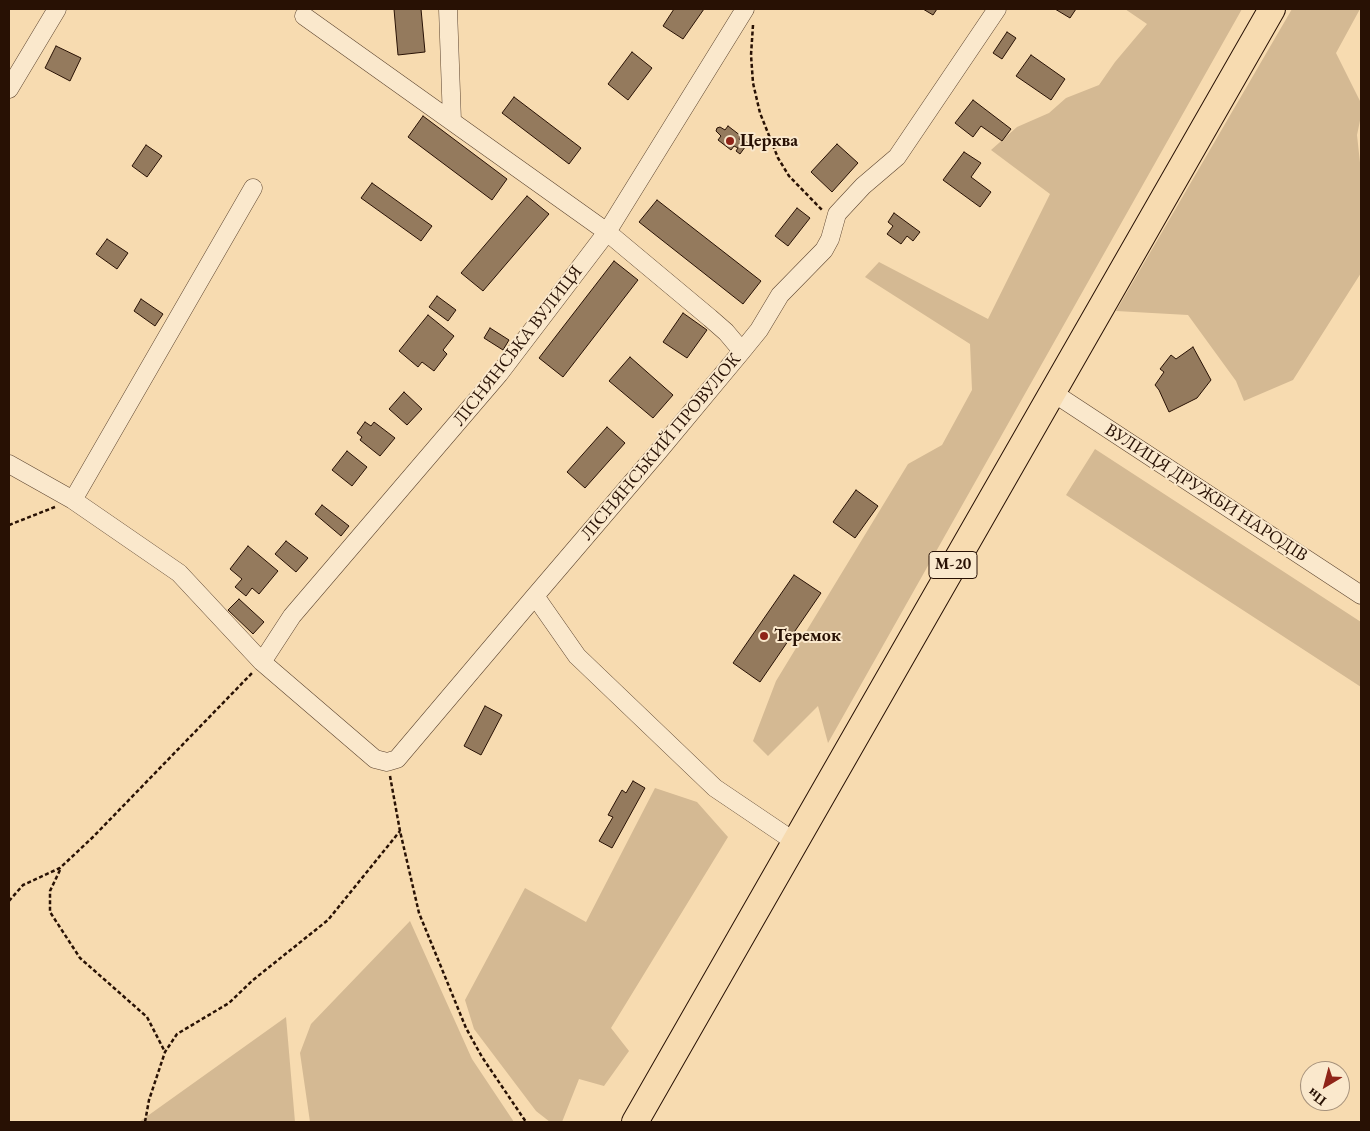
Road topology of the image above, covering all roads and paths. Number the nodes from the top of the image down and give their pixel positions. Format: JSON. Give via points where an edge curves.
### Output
{"nodes":[{"id":1,"x":57,"y":9,"type":"edge"},
{"id":2,"x":448,"y":9,"type":"edge"},
{"id":3,"x":997,"y":9,"type":"edge"},
{"id":4,"x":1272,"y":9,"type":"edge"},
{"id":5,"x":749,"y":15,"type":"edge"},
{"id":6,"x":304,"y":16,"type":"dead end"},
{"id":7,"x":9,"y":89,"type":"edge"},
{"id":8,"x":452,"y":120,"type":"junction"},
{"id":9,"x":252,"y":188,"type":"dead end"},
{"id":10,"x":833,"y":225,"type":"junction"},
{"id":11,"x":607,"y":232,"type":"junction"},
{"id":12,"x":742,"y":351,"type":"junction"},
{"id":13,"x":1052,"y":392,"type":"junction"},
{"id":14,"x":9,"y":464,"type":"edge"},
{"id":15,"x":73,"y":500,"type":"junction"},
{"id":16,"x":9,"y":525,"type":"edge"},
{"id":17,"x":1361,"y":595,"type":"edge"},
{"id":18,"x":535,"y":596,"type":"junction"},
{"id":19,"x":262,"y":662,"type":"junction"},
{"id":20,"x":387,"y":762,"type":"junction"},
{"id":21,"x":400,"y":831,"type":"junction"},
{"id":22,"x":795,"y":842,"type":"junction"},
{"id":23,"x":60,"y":868,"type":"junction"},
{"id":24,"x":9,"y":901,"type":"edge"},
{"id":25,"x":166,"y":1052,"type":"junction"},
{"id":26,"x":145,"y":1122,"type":"edge"},
{"id":27,"x":526,"y":1122,"type":"edge"},
{"id":28,"x":635,"y":1122,"type":"edge"}],
"edges":[{"from":1,"to":7,"type":"street"},
{"from":2,"to":8,"type":"street"},
{"from":3,"to":10,"type":"street","name":"ЛІСНЯНСЬКИЙ ПРОВУЛОК","via":[[906,144],[837,214]]},
{"from":4,"to":13,"type":"highway","number":"М-20"},
{"from":5,"to":10,"type":"path","via":[[753,83],[778,158],[789,176]]},
{"from":5,"to":11,"type":"street","name":"ЛІСНЯНСЬКА ВУЛИЦЯ"},
{"from":6,"to":8,"type":"street"},
{"from":8,"to":11,"type":"street"},
{"from":9,"to":15,"type":"street"},
{"from":10,"to":12,"type":"street","name":"ЛІСНЯНСЬКИЙ ПРОВУЛОК","via":[[824,250],[780,296]]},
{"from":11,"to":12,"type":"street","via":[[726,332]]},
{"from":11,"to":19,"type":"street","name":"ЛІСНЯНСЬКА ВУЛИЦЯ","via":[[499,374],[292,616]]},
{"from":12,"to":18,"type":"street","name":"ЛІСНЯНСЬКИЙ ПРОВУЛОК"},
{"from":13,"to":17,"type":"street","name":"ВУЛИЦЯ ДРУЖБИ НАРОДІВ"},
{"from":13,"to":22,"type":"highway","number":"М-20"},
{"from":14,"to":15,"type":"street"},
{"from":15,"to":16,"type":"path"},
{"from":15,"to":19,"type":"street","via":[[179,573]]},
{"from":18,"to":20,"type":"street","name":"ЛІСНЯНСЬКИЙ ПРОВУЛОК","via":[[397,759]]},
{"from":18,"to":22,"type":"street","via":[[577,656],[715,788]]},
{"from":19,"to":20,"type":"street","via":[[375,759]]},
{"from":19,"to":23,"type":"path"},
{"from":20,"to":21,"type":"path"},
{"from":21,"to":25,"type":"path","via":[[328,920],[229,1003],[177,1034]]},
{"from":21,"to":27,"type":"path","via":[[419,913],[466,1028]]},
{"from":22,"to":28,"type":"highway","number":"М-20"},
{"from":23,"to":24,"type":"path","via":[[23,885]]},
{"from":23,"to":25,"type":"path","via":[[50,890],[50,912],[80,958],[147,1017]]},
{"from":25,"to":26,"type":"path","via":[[148,1100]]}]}
